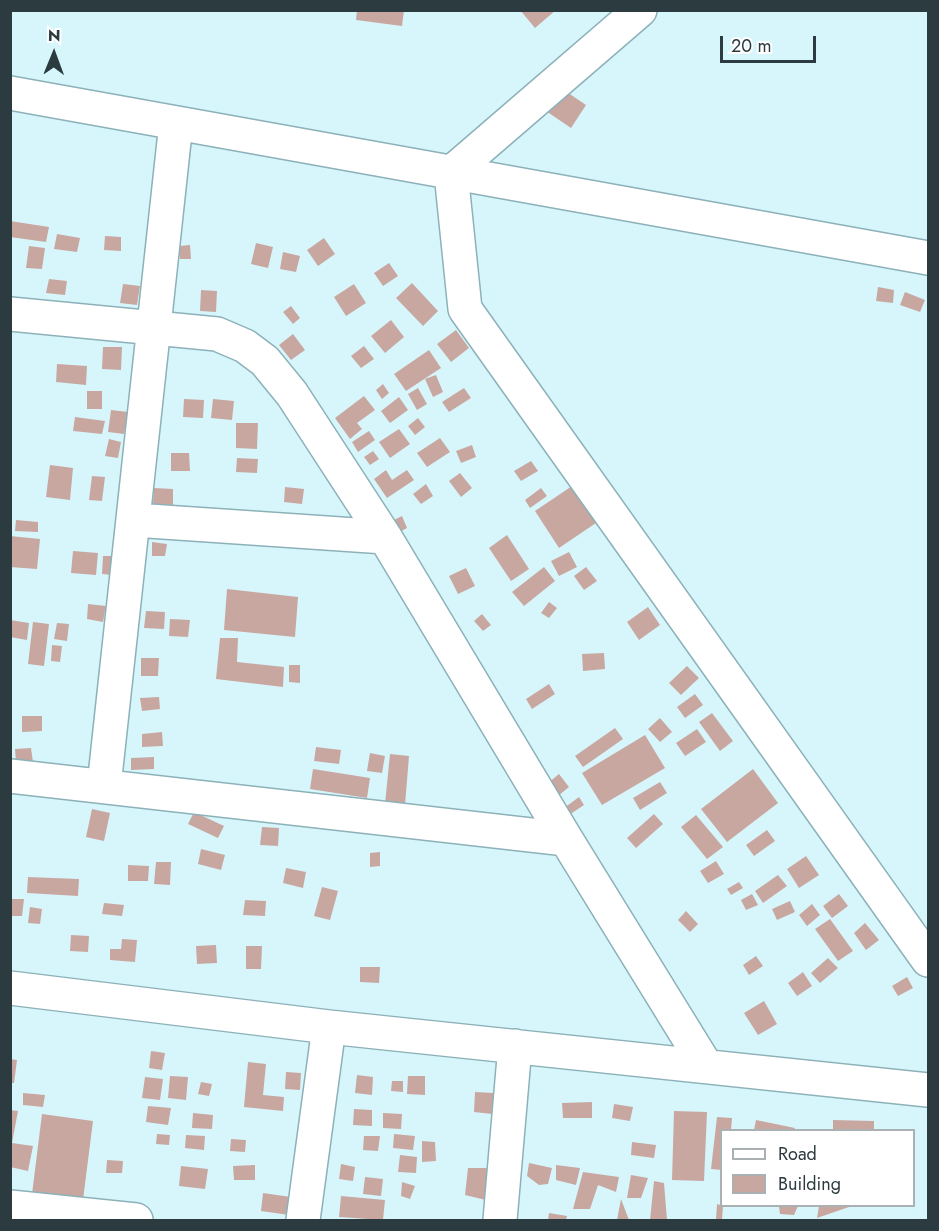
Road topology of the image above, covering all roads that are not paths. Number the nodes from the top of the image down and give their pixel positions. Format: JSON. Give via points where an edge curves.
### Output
{"nodes":[{"id":1,"x":640,"y":10,"type":"edge"},
{"id":2,"x":10,"y":93,"type":"edge"},
{"id":3,"x":176,"y":123,"type":"junction"},
{"id":4,"x":451,"y":173,"type":"junction"},
{"id":5,"x":928,"y":258,"type":"edge"},
{"id":6,"x":10,"y":314,"type":"edge"},
{"id":7,"x":155,"y":328,"type":"junction"},
{"id":8,"x":134,"y":520,"type":"junction"},
{"id":9,"x":385,"y":537,"type":"junction"},
{"id":10,"x":10,"y":776,"type":"edge"},
{"id":11,"x":104,"y":786,"type":"junction"},
{"id":12,"x":566,"y":839,"type":"junction"},
{"id":13,"x":928,"y":960,"type":"edge"},
{"id":14,"x":10,"y":988,"type":"edge"},
{"id":15,"x":330,"y":1028,"type":"junction"},
{"id":16,"x":515,"y":1046,"type":"junction"},
{"id":17,"x":706,"y":1066,"type":"junction"},
{"id":18,"x":928,"y":1090,"type":"edge"},
{"id":19,"x":10,"y":1207,"type":"edge"},
{"id":20,"x":115,"y":1220,"type":"edge"},
{"id":21,"x":303,"y":1221,"type":"edge"},
{"id":22,"x":500,"y":1221,"type":"edge"}],
"edges":[{"from":1,"to":4,"type":"street"},
{"from":2,"to":3,"type":"street"},
{"from":3,"to":4,"type":"street"},
{"from":3,"to":7,"type":"street"},
{"from":4,"to":5,"type":"street"},
{"from":4,"to":13,"type":"street","via":[[465,309]]},
{"from":6,"to":7,"type":"street"},
{"from":7,"to":8,"type":"street"},
{"from":7,"to":9,"type":"street","via":[[217,334],[245,346],[265,361],[292,394]]},
{"from":8,"to":9,"type":"street"},
{"from":8,"to":11,"type":"street"},
{"from":9,"to":12,"type":"street"},
{"from":10,"to":11,"type":"street"},
{"from":11,"to":12,"type":"street"},
{"from":12,"to":17,"type":"street"},
{"from":14,"to":15,"type":"street"},
{"from":15,"to":16,"type":"street"},
{"from":15,"to":21,"type":"street"},
{"from":16,"to":17,"type":"street"},
{"from":16,"to":22,"type":"street"},
{"from":17,"to":18,"type":"street"},
{"from":19,"to":20,"type":"street"}]}
